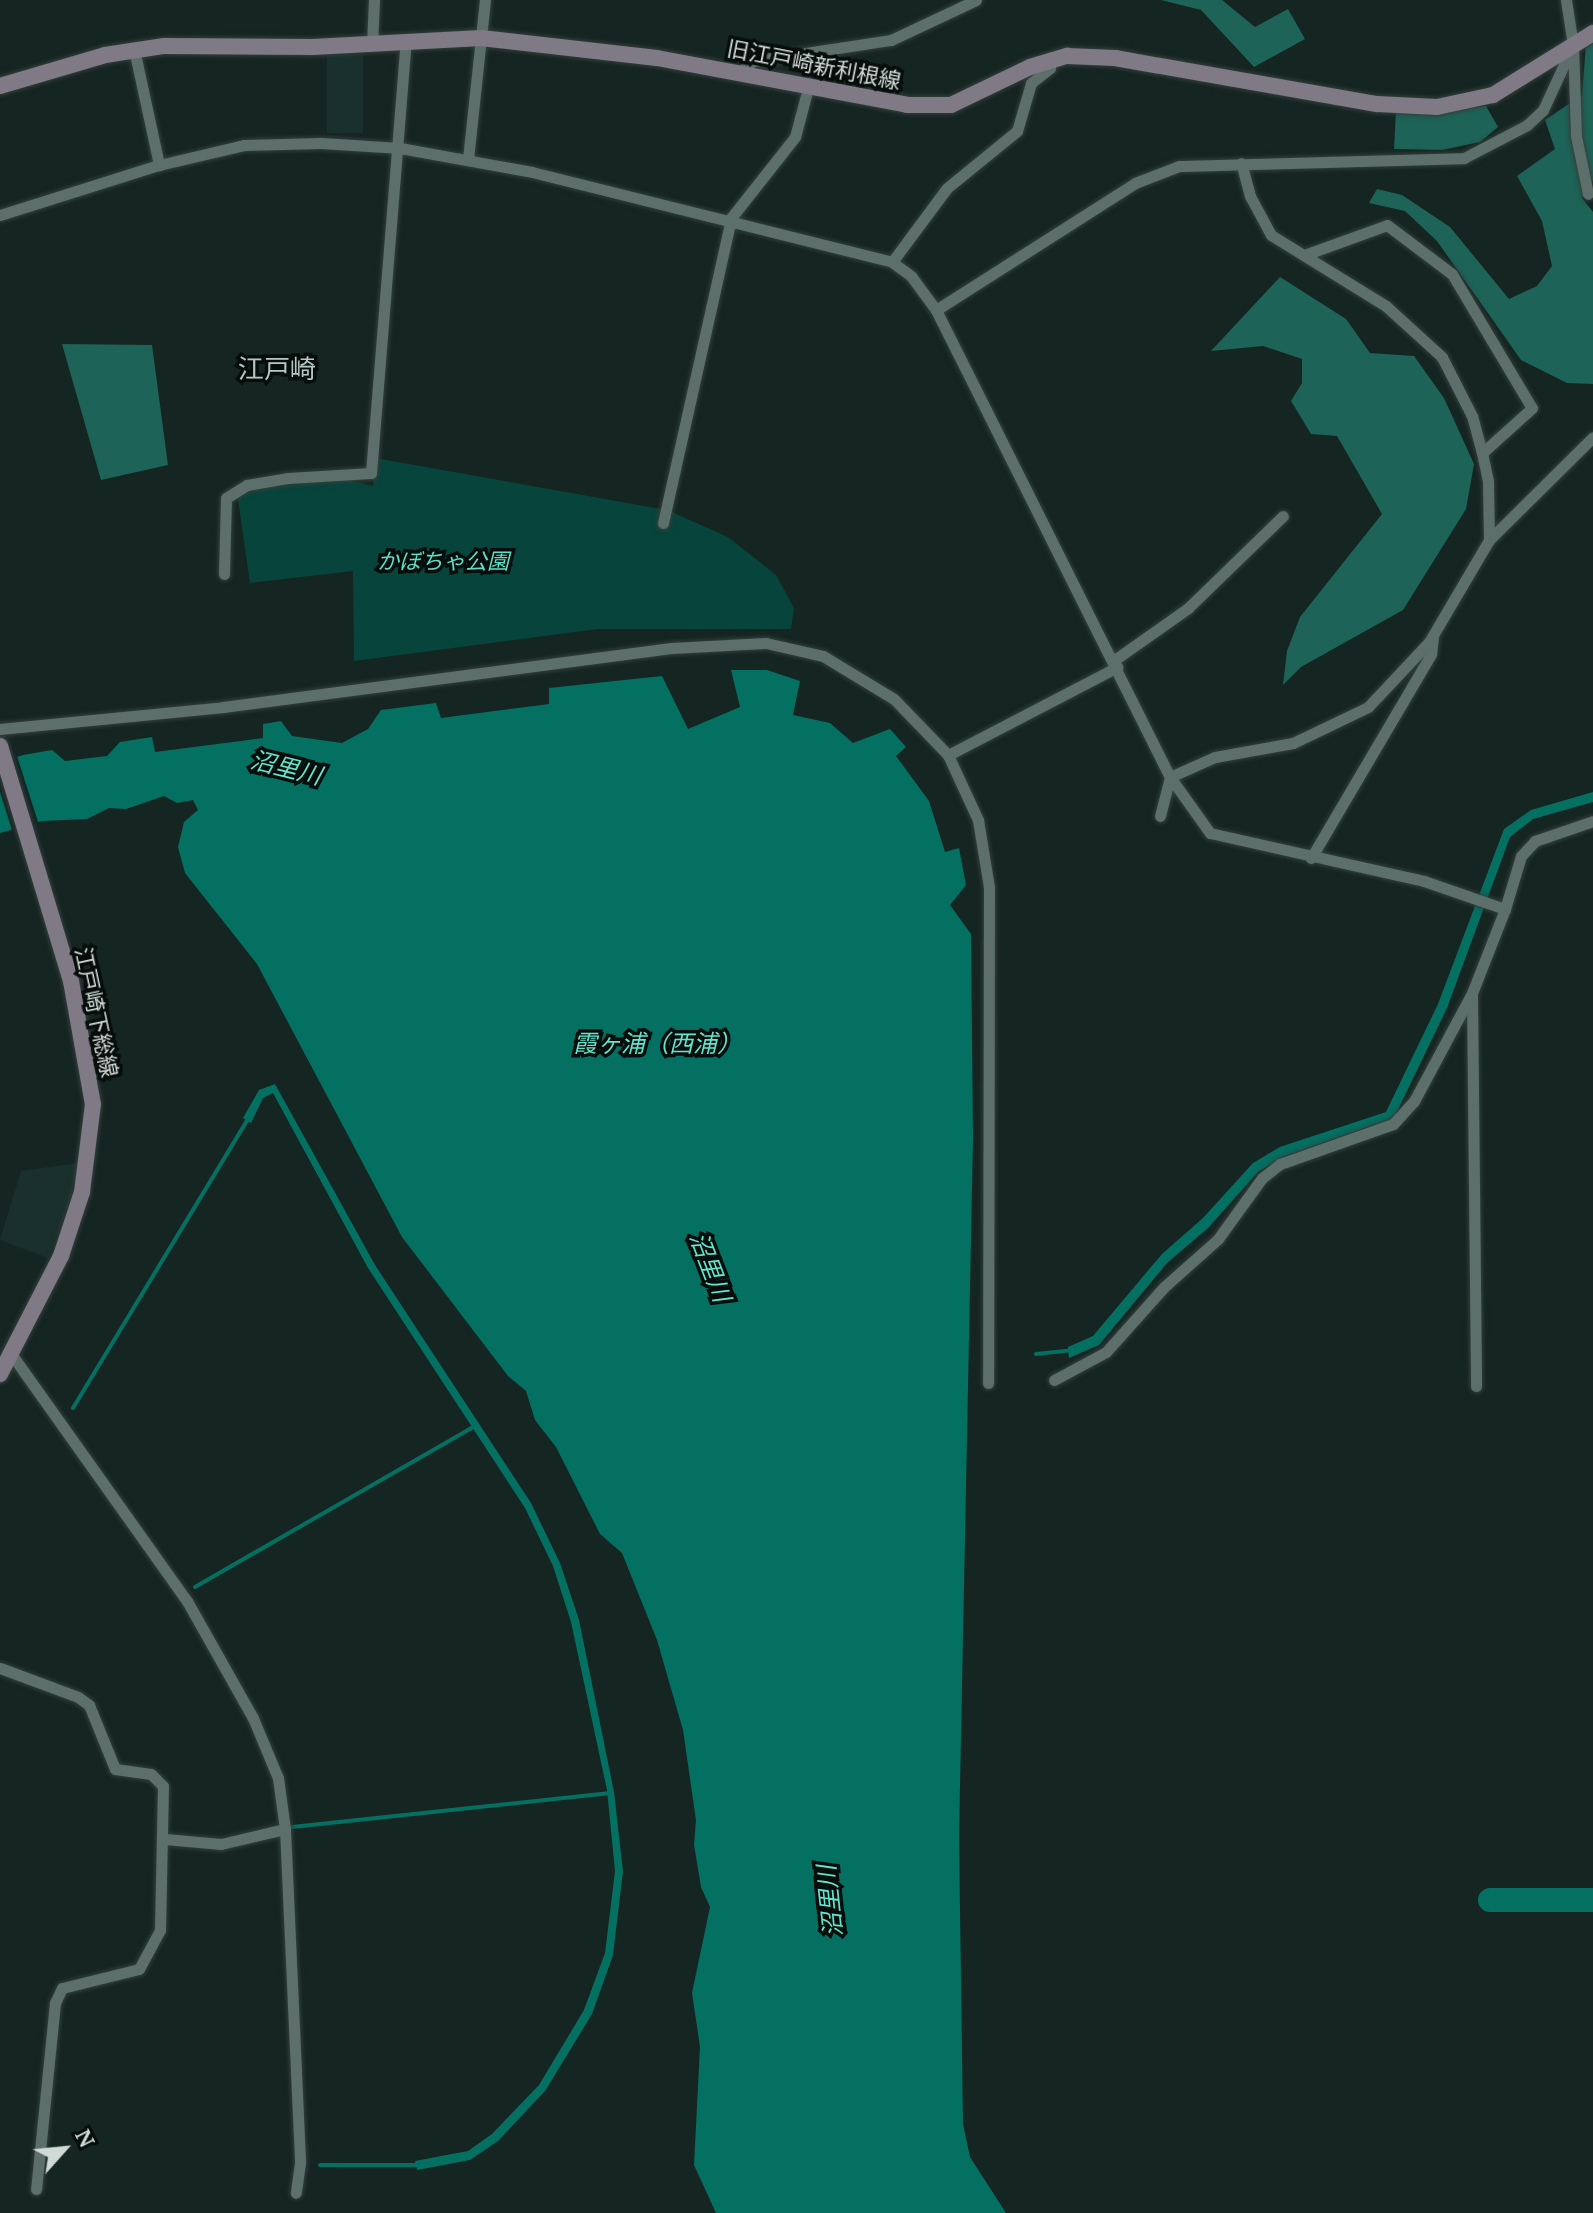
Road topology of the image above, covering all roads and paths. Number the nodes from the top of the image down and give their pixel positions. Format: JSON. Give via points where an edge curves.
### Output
{"nodes":[{"id":1,"x":374,"y":0,"type":"edge"},
{"id":2,"x":485,"y":0,"type":"edge"},
{"id":3,"x":976,"y":0,"type":"edge"},
{"id":4,"x":1566,"y":0,"type":"edge"},
{"id":5,"x":1593,"y":33,"type":"edge"},
{"id":6,"x":481,"y":38,"type":"junction"},
{"id":7,"x":406,"y":42,"type":"junction"},
{"id":8,"x":372,"y":44,"type":"junction"},
{"id":9,"x":1573,"y":45,"type":"junction"},
{"id":10,"x":134,"y":49,"type":"junction"},
{"id":11,"x":1051,"y":58,"type":"junction"},
{"id":12,"x":741,"y":71,"type":"junction"},
{"id":13,"x":809,"y":84,"type":"junction"},
{"id":14,"x":0,"y":86,"type":"edge"},
{"id":15,"x":400,"y":148,"type":"junction"},
{"id":16,"x":468,"y":159,"type":"junction"},
{"id":17,"x":1241,"y":163,"type":"junction"},
{"id":18,"x":159,"y":165,"type":"junction"},
{"id":19,"x":1588,"y":194,"type":"dead end"},
{"id":20,"x":0,"y":215,"type":"edge"},
{"id":21,"x":731,"y":218,"type":"junction"},
{"id":22,"x":1307,"y":254,"type":"junction"},
{"id":23,"x":892,"y":262,"type":"junction"},
{"id":24,"x":936,"y":310,"type":"junction"},
{"id":25,"x":1593,"y":437,"type":"edge"},
{"id":26,"x":1482,"y":453,"type":"junction"},
{"id":27,"x":1283,"y":516,"type":"dead end"},
{"id":28,"x":663,"y":523,"type":"dead end"},
{"id":29,"x":1489,"y":540,"type":"junction"},
{"id":30,"x":224,"y":574,"type":"dead end"},
{"id":31,"x":1434,"y":634,"type":"junction"},
{"id":32,"x":1115,"y":664,"type":"junction"},
{"id":33,"x":0,"y":729,"type":"edge"},
{"id":34,"x":0,"y":746,"type":"edge"},
{"id":35,"x":948,"y":755,"type":"junction"},
{"id":36,"x":1170,"y":777,"type":"junction"},
{"id":37,"x":1160,"y":816,"type":"dead end"},
{"id":38,"x":1593,"y":821,"type":"edge"},
{"id":39,"x":1311,"y":858,"type":"junction"},
{"id":40,"x":1505,"y":909,"type":"junction"},
{"id":41,"x":1472,"y":993,"type":"junction"},
{"id":42,"x":12,"y":1355,"type":"junction"},
{"id":43,"x":0,"y":1374,"type":"edge"},
{"id":44,"x":1054,"y":1380,"type":"dead end"},
{"id":45,"x":988,"y":1383,"type":"dead end"},
{"id":46,"x":1476,"y":1386,"type":"dead end"},
{"id":47,"x":0,"y":1668,"type":"edge"},
{"id":48,"x":285,"y":1829,"type":"junction"},
{"id":49,"x":165,"y":1839,"type":"junction"},
{"id":50,"x":36,"y":2189,"type":"dead end"},
{"id":51,"x":296,"y":2193,"type":"dead end"}],
"edges":[{"from":1,"to":8,"type":"street"},
{"from":2,"to":6,"type":"street"},
{"from":3,"to":12,"type":"street","via":[[891,40],[753,61]]},
{"from":4,"to":9,"type":"street"},
{"from":5,"to":9,"type":"street","name":"旧江戸崎新利根線"},
{"from":6,"to":7,"type":"street","name":"旧江戸崎新利根線"},
{"from":6,"to":12,"type":"street","name":"旧江戸崎新利根線"},
{"from":6,"to":16,"type":"street"},
{"from":7,"to":8,"type":"street","name":"旧江戸崎新利根線"},
{"from":7,"to":15,"type":"street"},
{"from":8,"to":10,"type":"street","name":"旧江戸崎新利根線"},
{"from":9,"to":11,"type":"street","name":"旧江戸崎新利根線","via":[[1493,95],[1437,107],[1377,104],[1115,58]]},
{"from":9,"to":17,"type":"street","via":[[1543,110],[1527,125],[1464,158]]},
{"from":9,"to":19,"type":"street","via":[[1576,136]]},
{"from":10,"to":14,"type":"street","name":"旧江戸崎新利根線"},
{"from":10,"to":18,"type":"street"},
{"from":11,"to":13,"type":"street","name":"旧江戸崎新利根線","via":[[951,105],[907,105]]},
{"from":11,"to":23,"type":"street","via":[[1050,68],[1031,83],[1017,131],[947,188]]},
{"from":12,"to":13,"type":"street","name":"旧江戸崎新利根線"},
{"from":13,"to":21,"type":"street","via":[[795,137]]},
{"from":15,"to":16,"type":"street"},
{"from":15,"to":18,"type":"street","via":[[271,141]]},
{"from":15,"to":30,"type":"street","via":[[371,473],[274,480],[247,485],[226,498]]},
{"from":16,"to":21,"type":"street"},
{"from":17,"to":22,"type":"street","via":[[1250,196],[1271,235]]},
{"from":17,"to":24,"type":"street","via":[[1179,166],[1135,183]]},
{"from":18,"to":20,"type":"street"},
{"from":21,"to":23,"type":"street"},
{"from":21,"to":28,"type":"street"},
{"from":22,"to":26,"type":"street","via":[[1386,306],[1442,357],[1472,416]]},
{"from":22,"to":26,"type":"street","via":[[1387,225],[1452,274],[1532,408]]},
{"from":23,"to":24,"type":"street","via":[[911,276]]},
{"from":24,"to":32,"type":"street"},
{"from":25,"to":29,"type":"street"},
{"from":26,"to":29,"type":"street"},
{"from":27,"to":32,"type":"street","via":[[1188,608]]},
{"from":29,"to":31,"type":"street"},
{"from":31,"to":36,"type":"street","via":[[1368,707],[1293,743],[1215,757]]},
{"from":31,"to":39,"type":"street","via":[[1431,654]]},
{"from":32,"to":35,"type":"street"},
{"from":32,"to":36,"type":"street"},
{"from":33,"to":35,"type":"street","via":[[223,707],[671,648],[766,643],[823,656],[894,699]]},
{"from":34,"to":42,"type":"street","name":"江戸崎下総線","via":[[77,1007],[93,1104],[75,1213],[48,1286]]},
{"from":35,"to":45,"type":"street","via":[[978,820],[989,887]]},
{"from":36,"to":37,"type":"street"},
{"from":36,"to":39,"type":"street","via":[[1210,833]]},
{"from":38,"to":40,"type":"street","via":[[1535,841],[1521,856]]},
{"from":39,"to":40,"type":"street","via":[[1424,881]]},
{"from":40,"to":41,"type":"street"},
{"from":41,"to":44,"type":"street","via":[[1414,1101],[1393,1124],[1280,1164],[1262,1178],[1218,1239],[1164,1287],[1106,1352]]},
{"from":41,"to":46,"type":"street"},
{"from":42,"to":43,"type":"street","name":"江戸崎下総線"},
{"from":42,"to":48,"type":"street","via":[[187,1601],[270,1755]]},
{"from":47,"to":49,"type":"street","via":[[89,1705],[115,1769],[151,1774],[163,1786]]},
{"from":48,"to":49,"type":"street","via":[[221,1844]]},
{"from":48,"to":51,"type":"street","via":[[300,2163]]},
{"from":49,"to":50,"type":"street","via":[[160,1930],[139,1969],[62,1988],[55,2003]]}]}
